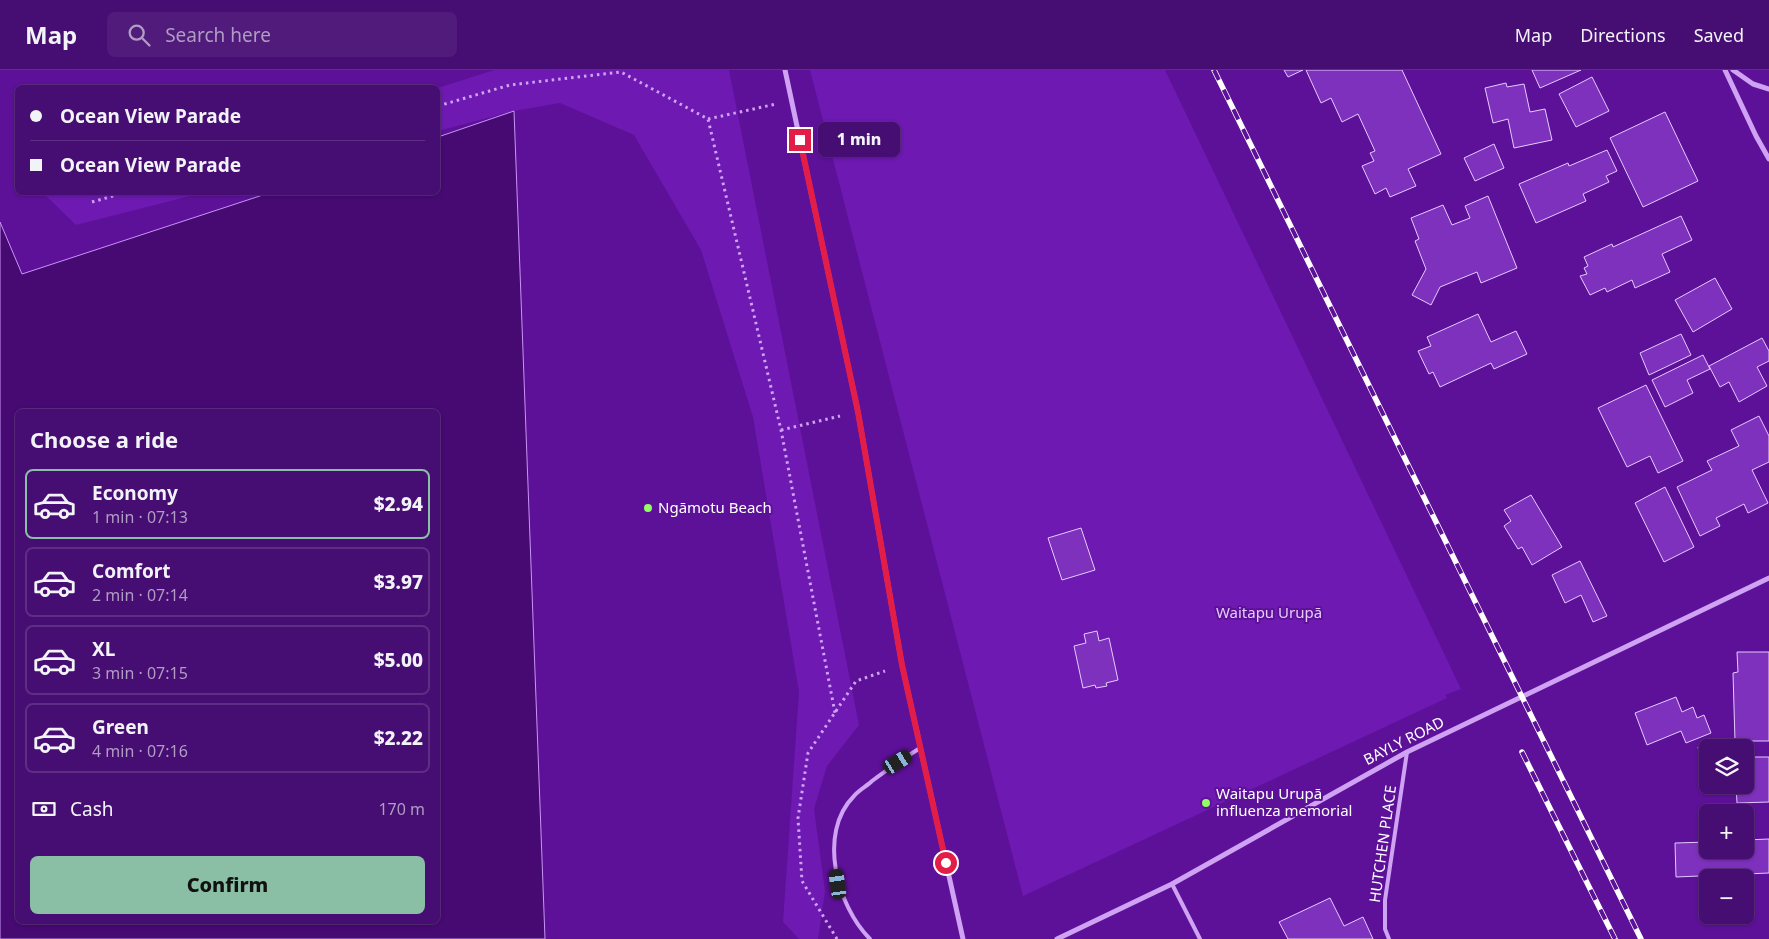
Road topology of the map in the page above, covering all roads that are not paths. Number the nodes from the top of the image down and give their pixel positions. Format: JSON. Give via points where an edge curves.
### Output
{"nodes":[{"id":1,"x":785,"y":70,"type":"edge"},
{"id":2,"x":1725,"y":70,"type":"edge"},
{"id":3,"x":1733,"y":70,"type":"edge"},
{"id":4,"x":1769,"y":89,"type":"edge"},
{"id":5,"x":1769,"y":159,"type":"edge"},
{"id":6,"x":1769,"y":578,"type":"edge"},
{"id":7,"x":920,"y":748,"type":"junction"},
{"id":8,"x":1407,"y":752,"type":"junction"},
{"id":9,"x":1172,"y":884,"type":"junction"},
{"id":10,"x":870,"y":939,"type":"edge"},
{"id":11,"x":964,"y":939,"type":"edge"},
{"id":12,"x":1057,"y":939,"type":"edge"},
{"id":13,"x":1200,"y":939,"type":"edge"},
{"id":14,"x":1389,"y":939,"type":"edge"}],
"edges":[{"from":1,"to":7,"type":"street","via":[[858,412],[902,665]]},
{"from":2,"to":5,"type":"street"},
{"from":3,"to":4,"type":"street","via":[[1753,84]]},
{"from":6,"to":8,"type":"street","name":"BAYLY ROAD"},
{"from":7,"to":10,"type":"lane","via":[[854,796],[839,816],[833,850],[838,884],[858,927]]},
{"from":7,"to":11,"type":"street"},
{"from":8,"to":9,"type":"street","name":"BAYLY ROAD"},
{"from":8,"to":14,"type":"lane","name":"HUTCHEN PLACE","via":[[1385,900],[1385,929]]},
{"from":9,"to":12,"type":"street","name":"BAYLY ROAD"},
{"from":9,"to":13,"type":"lane"}]}
